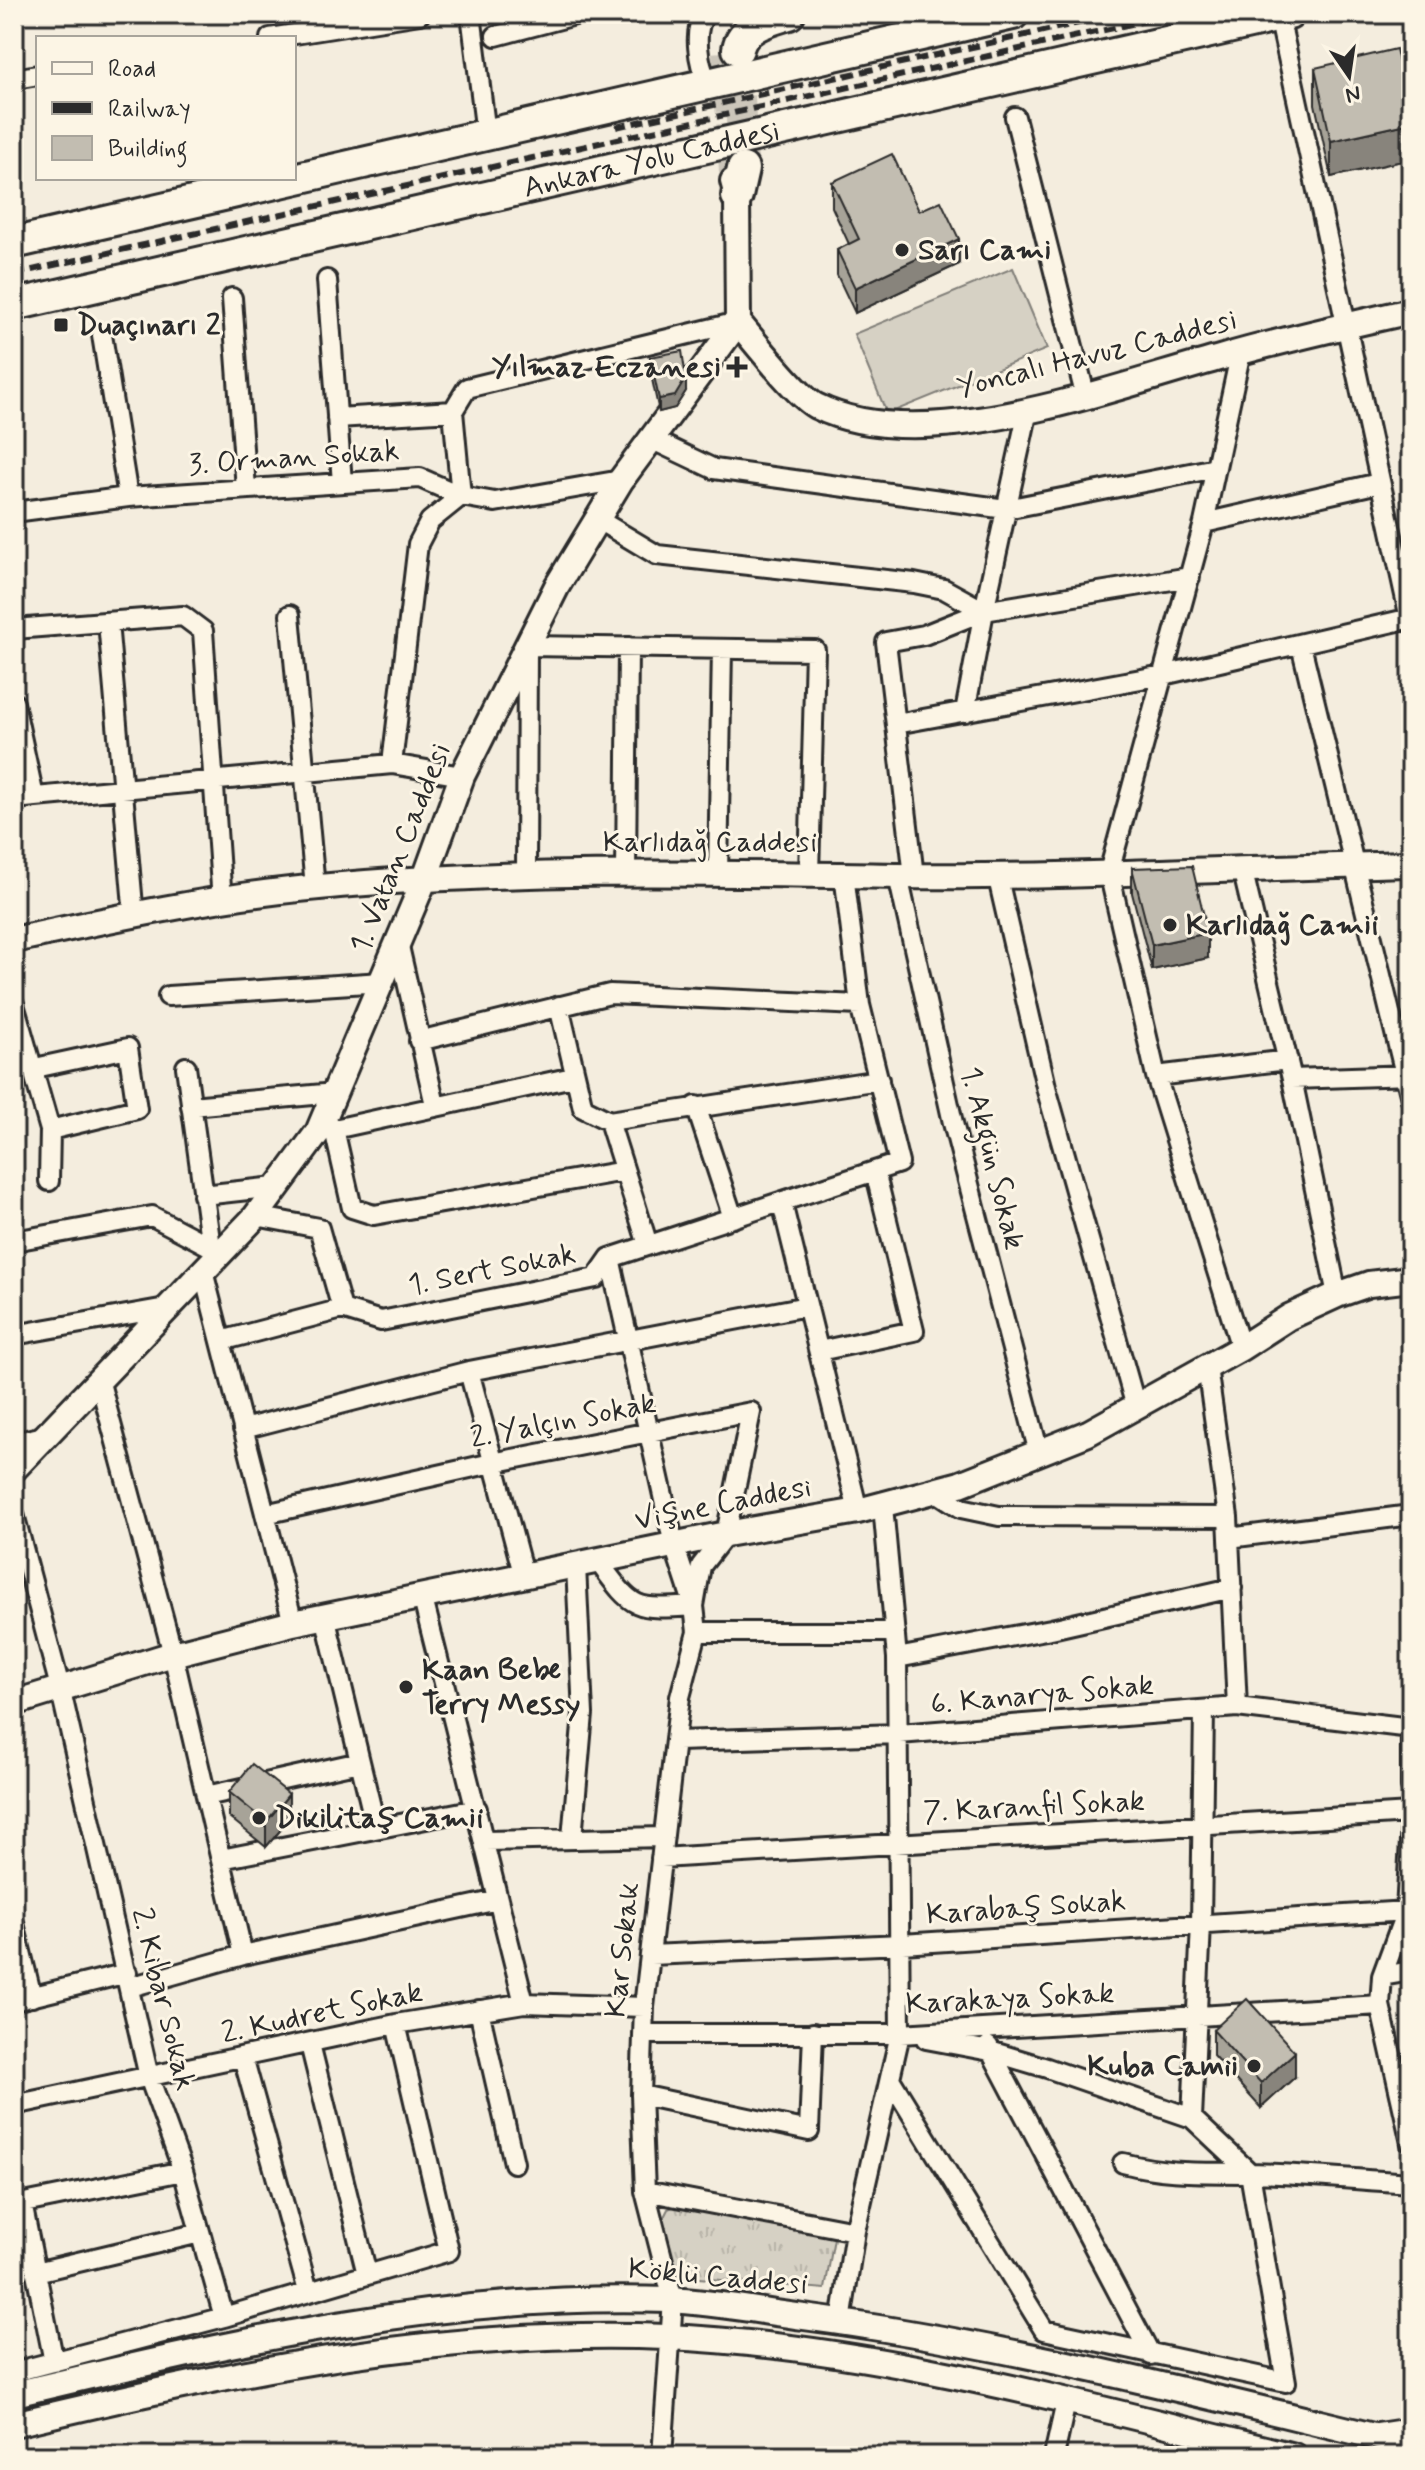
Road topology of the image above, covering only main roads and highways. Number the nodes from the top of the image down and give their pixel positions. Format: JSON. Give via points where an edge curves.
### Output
{"nodes":[{"id":1,"x":749,"y":14,"type":"edge"},
{"id":2,"x":789,"y":14,"type":"edge"},
{"id":3,"x":964,"y":14,"type":"edge"},
{"id":4,"x":1013,"y":14,"type":"edge"},
{"id":5,"x":1284,"y":15,"type":"edge"},
{"id":6,"x":923,"y":32,"type":"junction"},
{"id":7,"x":731,"y":50,"type":"joint"},
{"id":8,"x":296,"y":178,"type":"edge"},
{"id":9,"x":737,"y":179,"type":"tunnel mouth"},
{"id":10,"x":287,"y":180,"type":"edge"},
{"id":11,"x":14,"y":243,"type":"edge"},
{"id":12,"x":14,"y":305,"type":"edge"},
{"id":13,"x":1411,"y":311,"type":"edge"},
{"id":14,"x":738,"y":322,"type":"junction"},
{"id":15,"x":1411,"y":864,"type":"edge"},
{"id":16,"x":425,"y":878,"type":"junction"},
{"id":17,"x":14,"y":940,"type":"edge"},
{"id":18,"x":1411,"y":1279,"type":"edge"},
{"id":19,"x":14,"y":1469,"type":"edge"},
{"id":20,"x":14,"y":1703,"type":"edge"},
{"id":21,"x":14,"y":2394,"type":"edge"},
{"id":22,"x":14,"y":2424,"type":"edge"},
{"id":23,"x":1411,"y":2445,"type":"edge"},
{"id":24,"x":1294,"y":2456,"type":"edge"}],
"edges":[{"from":1,"to":7,"type":"main road","via":[[728,32]]},
{"from":2,"to":7,"type":"highway","via":[[753,28]]},
{"from":3,"to":6,"type":"highway"},
{"from":4,"to":6,"type":"highway","name":"Ankara Yolu Caddesi"},
{"from":5,"to":12,"type":"highway","name":"Ankara Yolu Caddesi"},
{"from":6,"to":8,"type":"highway","name":"Ankara Yolu Caddesi"},
{"from":9,"to":14,"type":"main road"},
{"from":10,"to":11,"type":"highway","name":"Ankara Yolu Caddesi"},
{"from":13,"to":14,"type":"main road","name":"Yoncalı Havuz Caddesi","via":[[1028,410],[932,427],[862,421],[814,405]]},
{"from":14,"to":16,"type":"main road","name":"1. Vatan Caddesi","via":[[621,480],[557,586],[462,776]]},
{"from":15,"to":16,"type":"main road","name":"Karlıdağ Caddesi","via":[[906,876]]},
{"from":16,"to":17,"type":"main road","name":"Karlıdağ Caddesi","via":[[222,901]]},
{"from":16,"to":19,"type":"main road","name":"1. Vatan Caddesi","via":[[335,1093],[326,1130],[256,1216],[211,1257]]},
{"from":18,"to":20,"type":"main road","name":"Vişne Caddesi","via":[[1337,1295],[1289,1317],[1088,1433],[935,1491],[883,1506],[293,1623]]},
{"from":21,"to":23,"type":"main road","name":"Köklü Caddesi","via":[[280,2336],[449,2308],[673,2300],[975,2342]]},
{"from":22,"to":24,"type":"main road","via":[[175,2386],[345,2355],[511,2339],[669,2337],[917,2368]]}]}
